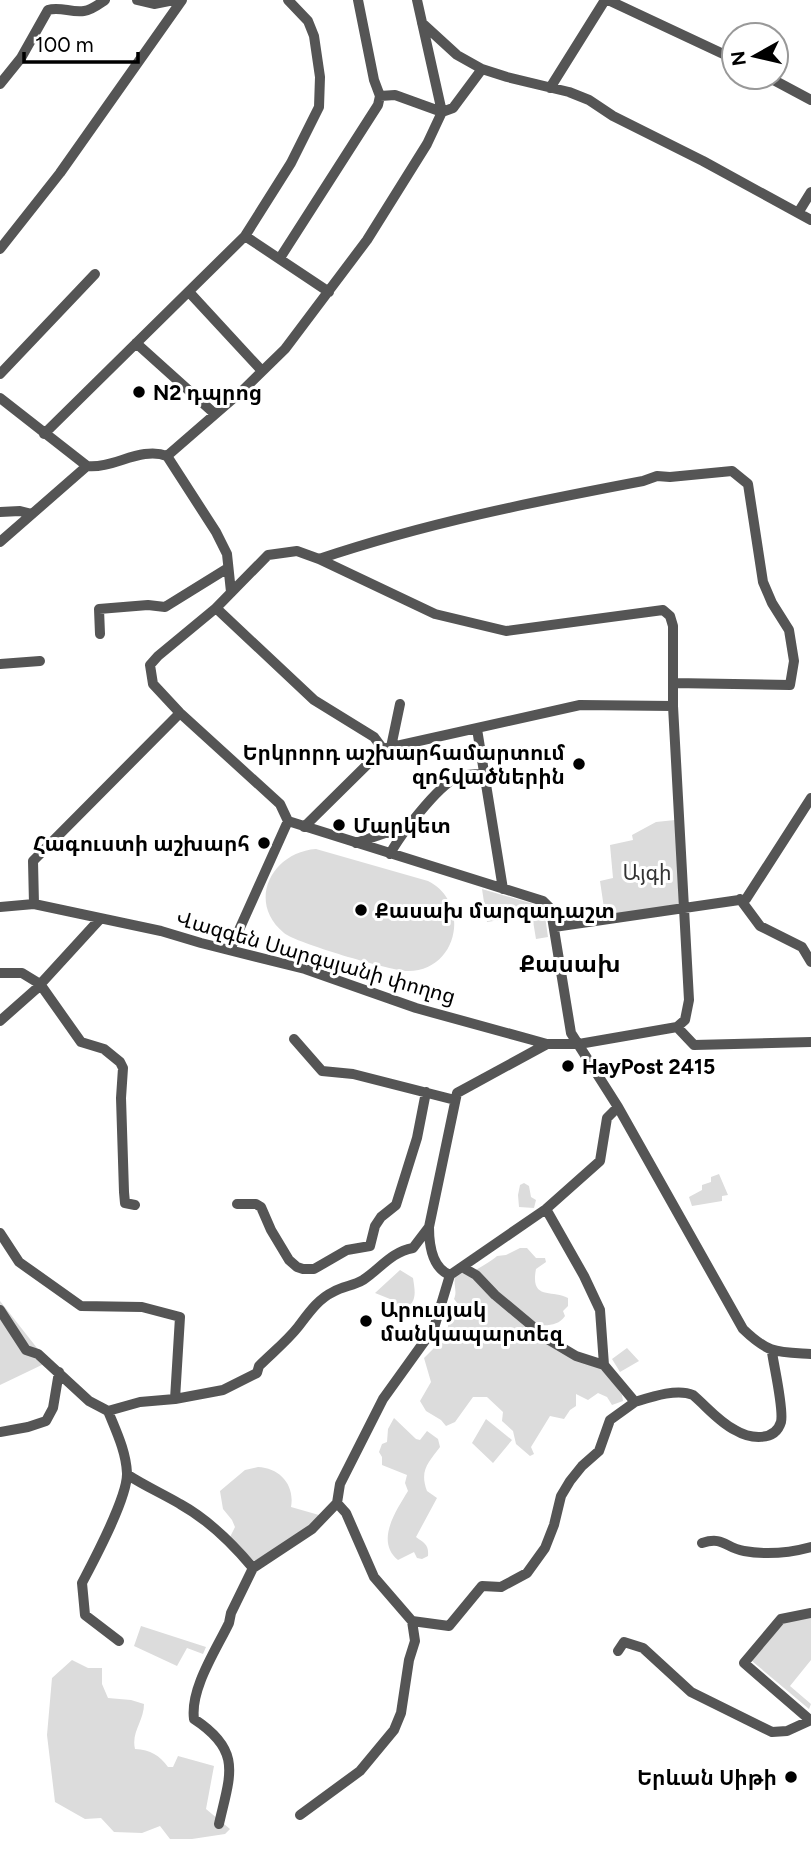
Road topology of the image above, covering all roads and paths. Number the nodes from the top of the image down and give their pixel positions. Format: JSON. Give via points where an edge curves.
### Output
{"nodes":[{"id":1,"x":105,"y":0,"type":"edge"},
{"id":2,"x":137,"y":0,"type":"edge"},
{"id":3,"x":174,"y":0,"type":"edge"},
{"id":4,"x":182,"y":0,"type":"edge"},
{"id":5,"x":288,"y":0,"type":"edge"},
{"id":6,"x":358,"y":0,"type":"edge"},
{"id":7,"x":417,"y":0,"type":"edge"},
{"id":8,"x":606,"y":0,"type":"edge"},
{"id":9,"x":422,"y":23,"type":"junction"},
{"id":10,"x":720,"y":53,"type":"edge"},
{"id":11,"x":482,"y":69,"type":"junction"},
{"id":12,"x":0,"y":84,"type":"edge"},
{"id":13,"x":550,"y":88,"type":"junction"},
{"id":14,"x":790,"y":89,"type":"edge"},
{"id":15,"x":380,"y":96,"type":"junction"},
{"id":16,"x":811,"y":100,"type":"edge"},
{"id":17,"x":442,"y":112,"type":"junction"},
{"id":18,"x":811,"y":192,"type":"edge"},
{"id":19,"x":798,"y":213,"type":"junction"},
{"id":20,"x":811,"y":220,"type":"edge"},
{"id":21,"x":245,"y":236,"type":"junction"},
{"id":22,"x":0,"y":249,"type":"edge"},
{"id":23,"x":280,"y":258,"type":"junction"},
{"id":24,"x":95,"y":274,"type":"dead end"},
{"id":25,"x":188,"y":292,"type":"junction"},
{"id":26,"x":329,"y":292,"type":"junction"},
{"id":27,"x":136,"y":344,"type":"junction"},
{"id":28,"x":262,"y":371,"type":"junction"},
{"id":29,"x":0,"y":373,"type":"edge"},
{"id":30,"x":0,"y":398,"type":"edge"},
{"id":31,"x":215,"y":414,"type":"junction"},
{"id":32,"x":44,"y":434,"type":"junction"},
{"id":33,"x":167,"y":456,"type":"junction"},
{"id":34,"x":86,"y":466,"type":"junction"},
{"id":35,"x":0,"y":512,"type":"edge"},
{"id":36,"x":32,"y":514,"type":"junction"},
{"id":37,"x":0,"y":541,"type":"edge"},
{"id":38,"x":319,"y":559,"type":"junction"},
{"id":39,"x":228,"y":568,"type":"junction"},
{"id":40,"x":231,"y":592,"type":"junction"},
{"id":41,"x":216,"y":608,"type":"junction"},
{"id":42,"x":100,"y":634,"type":"dead end"},
{"id":43,"x":40,"y":661,"type":"dead end"},
{"id":44,"x":0,"y":664,"type":"edge"},
{"id":45,"x":673,"y":683,"type":"junction"},
{"id":46,"x":400,"y":704,"type":"dead end"},
{"id":47,"x":673,"y":706,"type":"junction"},
{"id":48,"x":180,"y":713,"type":"junction"},
{"id":49,"x":477,"y":729,"type":"junction"},
{"id":50,"x":387,"y":748,"type":"junction"},
{"id":51,"x":484,"y":774,"type":"junction"},
{"id":52,"x":811,"y":798,"type":"edge"},
{"id":53,"x":288,"y":821,"type":"junction"},
{"id":54,"x":304,"y":827,"type":"junction"},
{"id":55,"x":400,"y":835,"type":"junction"},
{"id":56,"x":356,"y":843,"type":"junction"},
{"id":57,"x":390,"y":854,"type":"junction"},
{"id":58,"x":503,"y":889,"type":"junction"},
{"id":59,"x":740,"y":899,"type":"junction"},
{"id":60,"x":34,"y":904,"type":"junction"},
{"id":61,"x":0,"y":907,"type":"edge"},
{"id":62,"x":685,"y":907,"type":"junction"},
{"id":63,"x":100,"y":919,"type":"junction"},
{"id":64,"x":554,"y":927,"type":"junction"},
{"id":65,"x":230,"y":950,"type":"junction"},
{"id":66,"x":811,"y":962,"type":"edge"},
{"id":67,"x":0,"y":973,"type":"edge"},
{"id":68,"x":40,"y":984,"type":"junction"},
{"id":69,"x":0,"y":1024,"type":"edge"},
{"id":70,"x":677,"y":1027,"type":"junction"},
{"id":71,"x":294,"y":1039,"type":"dead end"},
{"id":72,"x":811,"y":1042,"type":"edge"},
{"id":73,"x":547,"y":1044,"type":"junction"},
{"id":74,"x":579,"y":1044,"type":"junction"},
{"id":75,"x":426,"y":1092,"type":"junction"},
{"id":76,"x":455,"y":1100,"type":"junction"},
{"id":77,"x":618,"y":1107,"type":"junction"},
{"id":78,"x":237,"y":1204,"type":"dead end"},
{"id":79,"x":135,"y":1205,"type":"dead end"},
{"id":80,"x":546,"y":1209,"type":"junction"},
{"id":81,"x":429,"y":1227,"type":"junction"},
{"id":82,"x":1,"y":1236,"type":"edge"},
{"id":83,"x":462,"y":1267,"type":"junction"},
{"id":84,"x":450,"y":1275,"type":"junction"},
{"id":85,"x":0,"y":1310,"type":"edge"},
{"id":86,"x":772,"y":1352,"type":"junction"},
{"id":87,"x":811,"y":1354,"type":"edge"},
{"id":88,"x":604,"y":1365,"type":"junction"},
{"id":89,"x":59,"y":1372,"type":"junction"},
{"id":90,"x":175,"y":1399,"type":"junction"},
{"id":91,"x":635,"y":1402,"type":"junction"},
{"id":92,"x":108,"y":1411,"type":"junction"},
{"id":93,"x":0,"y":1432,"type":"edge"},
{"id":94,"x":128,"y":1475,"type":"junction"},
{"id":95,"x":337,"y":1503,"type":"junction"},
{"id":96,"x":702,"y":1543,"type":"dead end"},
{"id":97,"x":811,"y":1547,"type":"edge"},
{"id":98,"x":253,"y":1568,"type":"junction"},
{"id":99,"x":811,"y":1614,"type":"edge"},
{"id":100,"x":412,"y":1621,"type":"junction"},
{"id":101,"x":120,"y":1642,"type":"dead end"},
{"id":102,"x":618,"y":1651,"type":"dead end"},
{"id":103,"x":810,"y":1720,"type":"edge"},
{"id":104,"x":300,"y":1815,"type":"dead end"},
{"id":105,"x":219,"y":1824,"type":"dead end"}],
"edges":[{"from":1,"to":12,"type":"street","via":[[80,12],[48,10]]},
{"from":2,"to":3,"type":"street","via":[[154,4]]},
{"from":4,"to":22,"type":"street","via":[[60,173]]},
{"from":5,"to":21,"type":"street","via":[[308,21],[314,36],[319,107],[291,163]]},
{"from":6,"to":15,"type":"street"},
{"from":7,"to":9,"type":"street"},
{"from":8,"to":10,"type":"street"},
{"from":8,"to":13,"type":"street"},
{"from":9,"to":11,"type":"street","via":[[457,55]]},
{"from":9,"to":17,"type":"street"},
{"from":11,"to":13,"type":"street"},
{"from":11,"to":17,"type":"street","via":[[453,108]]},
{"from":13,"to":19,"type":"street","via":[[589,100]]},
{"from":14,"to":16,"type":"street"},
{"from":15,"to":17,"type":"street"},
{"from":15,"to":23,"type":"street"},
{"from":17,"to":26,"type":"street","via":[[367,240]]},
{"from":18,"to":19,"type":"street"},
{"from":19,"to":20,"type":"street"},
{"from":21,"to":23,"type":"street"},
{"from":21,"to":25,"type":"street"},
{"from":23,"to":26,"type":"street"},
{"from":24,"to":29,"type":"street"},
{"from":25,"to":27,"type":"street"},
{"from":25,"to":28,"type":"street"},
{"from":26,"to":28,"type":"street"},
{"from":27,"to":31,"type":"street"},
{"from":27,"to":32,"type":"street"},
{"from":28,"to":31,"type":"street"},
{"from":30,"to":32,"type":"street"},
{"from":31,"to":33,"type":"street"},
{"from":32,"to":34,"type":"street"},
{"from":33,"to":34,"type":"street","via":[[158,452],[108,466]]},
{"from":33,"to":39,"type":"street","via":[[216,532]]},
{"from":34,"to":36,"type":"street"},
{"from":35,"to":36,"type":"street"},
{"from":36,"to":37,"type":"street"},
{"from":38,"to":40,"type":"street","via":[[297,551],[268,555]]},
{"from":38,"to":45,"type":"street","via":[[435,614],[506,631],[663,610],[673,626]]},
{"from":38,"to":45,"type":"street","via":[[477,513],[657,476],[732,471],[748,484],[763,582],[789,630],[794,661],[790,685]]},
{"from":39,"to":40,"type":"street"},
{"from":39,"to":42,"type":"street","via":[[165,607],[99,609]]},
{"from":40,"to":41,"type":"street"},
{"from":41,"to":48,"type":"street","via":[[150,665],[153,684]]},
{"from":41,"to":50,"type":"street","via":[[314,700]]},
{"from":43,"to":44,"type":"street"},
{"from":45,"to":47,"type":"street"},
{"from":46,"to":50,"type":"street"},
{"from":47,"to":49,"type":"street","via":[[580,705]]},
{"from":47,"to":62,"type":"street"},
{"from":48,"to":53,"type":"street","via":[[280,804]]},
{"from":48,"to":60,"type":"street","via":[[33,861]]},
{"from":49,"to":50,"type":"street"},
{"from":49,"to":51,"type":"street"},
{"from":50,"to":54,"type":"street"},
{"from":51,"to":55,"type":"street","via":[[448,783]]},
{"from":51,"to":58,"type":"street"},
{"from":52,"to":59,"type":"street","via":[[746,898]]},
{"from":53,"to":54,"type":"street"},
{"from":53,"to":65,"type":"street"},
{"from":54,"to":56,"type":"street"},
{"from":55,"to":56,"type":"street","via":[[388,832]]},
{"from":55,"to":57,"type":"street"},
{"from":56,"to":57,"type":"street"},
{"from":57,"to":58,"type":"street"},
{"from":58,"to":64,"type":"street","via":[[543,901],[550,908]]},
{"from":59,"to":62,"type":"street"},
{"from":59,"to":66,"type":"street","via":[[761,926],[802,947]]},
{"from":60,"to":61,"type":"street","name":"Վազգեն Սարգսյանի փողոց"},
{"from":60,"to":63,"type":"street","name":"Վազգեն Սարգսյանի փողոց"},
{"from":62,"to":64,"type":"street"},
{"from":62,"to":70,"type":"street","via":[[690,1000],[685,1020]]},
{"from":63,"to":65,"type":"street","name":"Վազգեն Սարգսյանի փողոց"},
{"from":63,"to":68,"type":"street"},
{"from":64,"to":74,"type":"street","via":[[571,1033]]},
{"from":65,"to":73,"type":"street","name":"Վազգեն Սարգսյանի փողոց"},
{"from":67,"to":68,"type":"street","via":[[22,973]]},
{"from":68,"to":69,"type":"street"},
{"from":68,"to":79,"type":"street","via":[[81,1042],[104,1049],[123,1068],[124,1192],[125,1203]]},
{"from":70,"to":72,"type":"street","via":[[694,1045]]},
{"from":70,"to":74,"type":"street","name":"Վազգեն Սարգսյանի փողոց"},
{"from":71,"to":75,"type":"street","via":[[322,1071]]},
{"from":73,"to":74,"type":"street","name":"Վազգեն Սարգսյանի փողոց"},
{"from":73,"to":76,"type":"street","via":[[457,1093]]},
{"from":74,"to":77,"type":"street"},
{"from":75,"to":76,"type":"street"},
{"from":75,"to":78,"type":"street","via":[[396,1205],[375,1226],[370,1246],[347,1250],[314,1269],[303,1269],[289,1260],[261,1207]]},
{"from":76,"to":81,"type":"street"},
{"from":77,"to":80,"type":"street","via":[[607,1118],[600,1161]]},
{"from":77,"to":86,"type":"street","via":[[743,1329]]},
{"from":80,"to":83,"type":"street"},
{"from":80,"to":88,"type":"street","via":[[600,1310]]},
{"from":81,"to":84,"type":"street","via":[[436,1261]]},
{"from":81,"to":90,"type":"street","via":[[413,1248],[390,1256],[360,1282],[333,1291],[321,1301],[257,1373],[223,1390]]},
{"from":82,"to":90,"type":"street","via":[[19,1262],[81,1306],[142,1307],[180,1317]]},
{"from":83,"to":84,"type":"street"},
{"from":83,"to":88,"type":"street","via":[[560,1348]]},
{"from":84,"to":95,"type":"street","via":[[434,1328],[383,1399],[340,1484]]},
{"from":85,"to":89,"type":"street","via":[[26,1350]]},
{"from":86,"to":87,"type":"street"},
{"from":86,"to":91,"type":"street","via":[[782,1419],[772,1435],[736,1431],[687,1392]]},
{"from":88,"to":91,"type":"street"},
{"from":89,"to":92,"type":"street","via":[[89,1402]]},
{"from":89,"to":93,"type":"street","via":[[46,1421]]},
{"from":90,"to":92,"type":"street"},
{"from":91,"to":100,"type":"street","via":[[610,1420],[599,1451],[566,1488],[545,1548],[527,1573],[501,1587],[482,1586],[449,1626]]},
{"from":92,"to":94,"type":"street","via":[[122,1444]]},
{"from":94,"to":98,"type":"street","via":[[204,1520]]},
{"from":94,"to":101,"type":"street","via":[[82,1583],[85,1615]]},
{"from":95,"to":98,"type":"street","via":[[312,1529]]},
{"from":95,"to":100,"type":"street","via":[[346,1513],[374,1577]]},
{"from":96,"to":97,"type":"street","via":[[718,1539],[740,1551],[763,1553]]},
{"from":98,"to":105,"type":"street","via":[[192,1706],[194,1719],[222,1742],[231,1764]]},
{"from":99,"to":103,"type":"street","via":[[781,1619],[744,1663]]},
{"from":100,"to":104,"type":"street","via":[[415,1641],[394,1730],[359,1770]]},
{"from":102,"to":103,"type":"street","via":[[624,1642],[643,1648],[691,1692],[772,1732],[787,1731]]}]}
